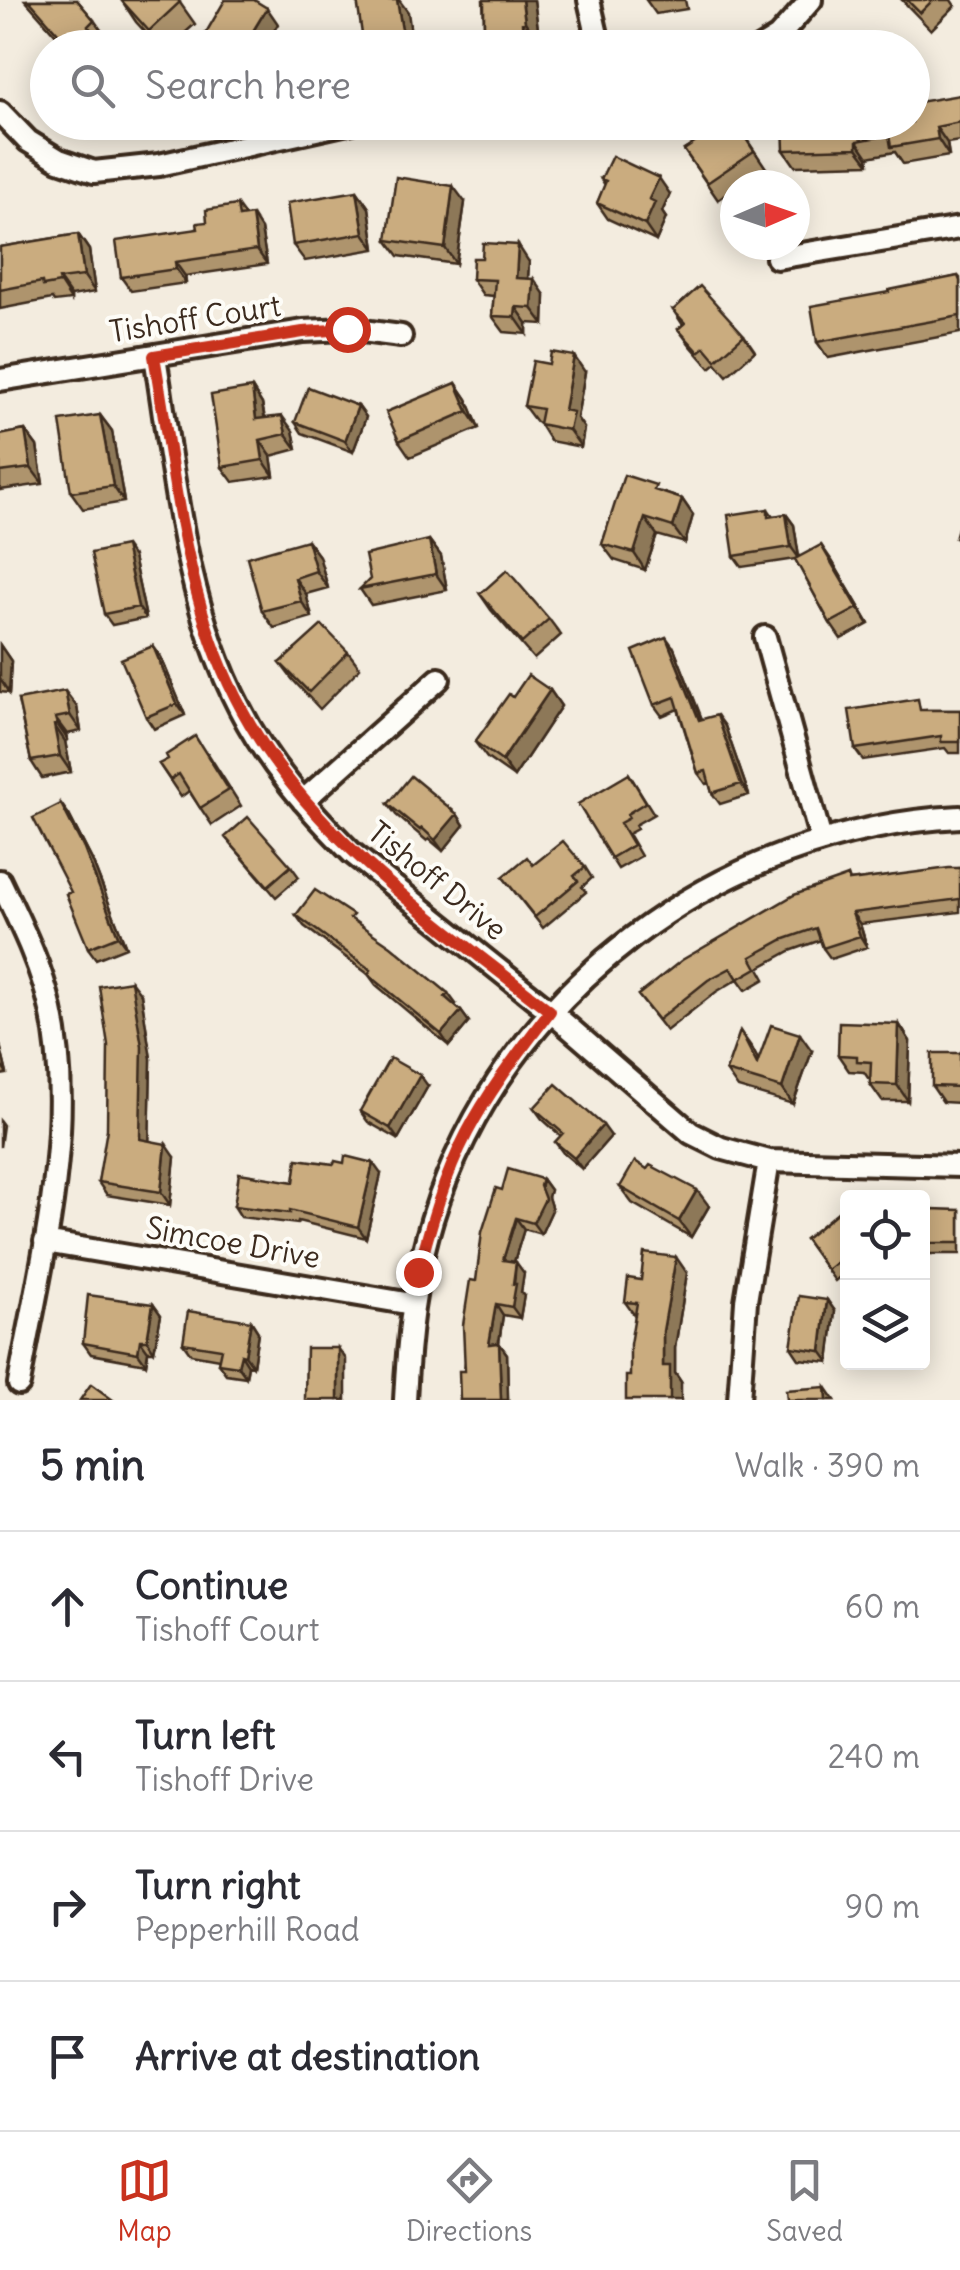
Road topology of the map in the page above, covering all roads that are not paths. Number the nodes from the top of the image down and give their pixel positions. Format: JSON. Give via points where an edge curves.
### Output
{"nodes":[{"id":1,"x":589,"y":0,"type":"edge"},
{"id":2,"x":811,"y":0,"type":"edge"},
{"id":3,"x":596,"y":30,"type":"edge"},
{"id":4,"x":784,"y":30,"type":"edge"},
{"id":5,"x":0,"y":112,"type":"edge"},
{"id":6,"x":271,"y":140,"type":"edge"},
{"id":7,"x":960,"y":228,"type":"edge"},
{"id":8,"x":810,"y":253,"type":"edge"},
{"id":9,"x":400,"y":336,"type":"dead end"},
{"id":10,"x":154,"y":356,"type":"junction"},
{"id":11,"x":0,"y":380,"type":"edge"},
{"id":12,"x":765,"y":637,"type":"dead end"},
{"id":13,"x":439,"y":679,"type":"dead end"},
{"id":14,"x":303,"y":802,"type":"junction"},
{"id":15,"x":960,"y":817,"type":"edge"},
{"id":16,"x":822,"y":840,"type":"junction"},
{"id":17,"x":0,"y":881,"type":"edge"},
{"id":18,"x":550,"y":1011,"type":"junction"},
{"id":19,"x":769,"y":1162,"type":"junction"},
{"id":20,"x":960,"y":1166,"type":"edge"},
{"id":21,"x":44,"y":1242,"type":"junction"},
{"id":22,"x":412,"y":1304,"type":"junction"},
{"id":23,"x":19,"y":1384,"type":"dead end"},
{"id":24,"x":405,"y":1400,"type":"edge"},
{"id":25,"x":739,"y":1400,"type":"edge"}],
"edges":[{"from":1,"to":3,"type":"street"},
{"from":2,"to":4,"type":"street"},
{"from":5,"to":6,"type":"street","via":[[59,160],[94,172]]},
{"from":7,"to":8,"type":"street"},
{"from":9,"to":10,"type":"street","name":"Tishoff Court","via":[[303,332]]},
{"from":10,"to":11,"type":"street","name":"Tishoff Court"},
{"from":10,"to":14,"type":"street","name":"Tishoff Drive","via":[[202,614],[241,712]]},
{"from":12,"to":16,"type":"street"},
{"from":13,"to":14,"type":"street"},
{"from":14,"to":18,"type":"street","name":"Tishoff Drive","via":[[352,852]]},
{"from":15,"to":16,"type":"street","via":[[887,824]]},
{"from":16,"to":18,"type":"street","via":[[729,876],[667,912],[600,962]]},
{"from":17,"to":21,"type":"street","via":[[38,963],[56,1034],[61,1109]]},
{"from":18,"to":19,"type":"street","name":"Tishoff Drive","via":[[692,1133]]},
{"from":18,"to":22,"type":"street","via":[[467,1134],[432,1219]]},
{"from":19,"to":20,"type":"street","name":"Tishoff Drive"},
{"from":19,"to":25,"type":"street","via":[[746,1301]]},
{"from":21,"to":22,"type":"street","name":"Simcoe Drive"},
{"from":21,"to":23,"type":"street"},
{"from":22,"to":24,"type":"street"}]}
